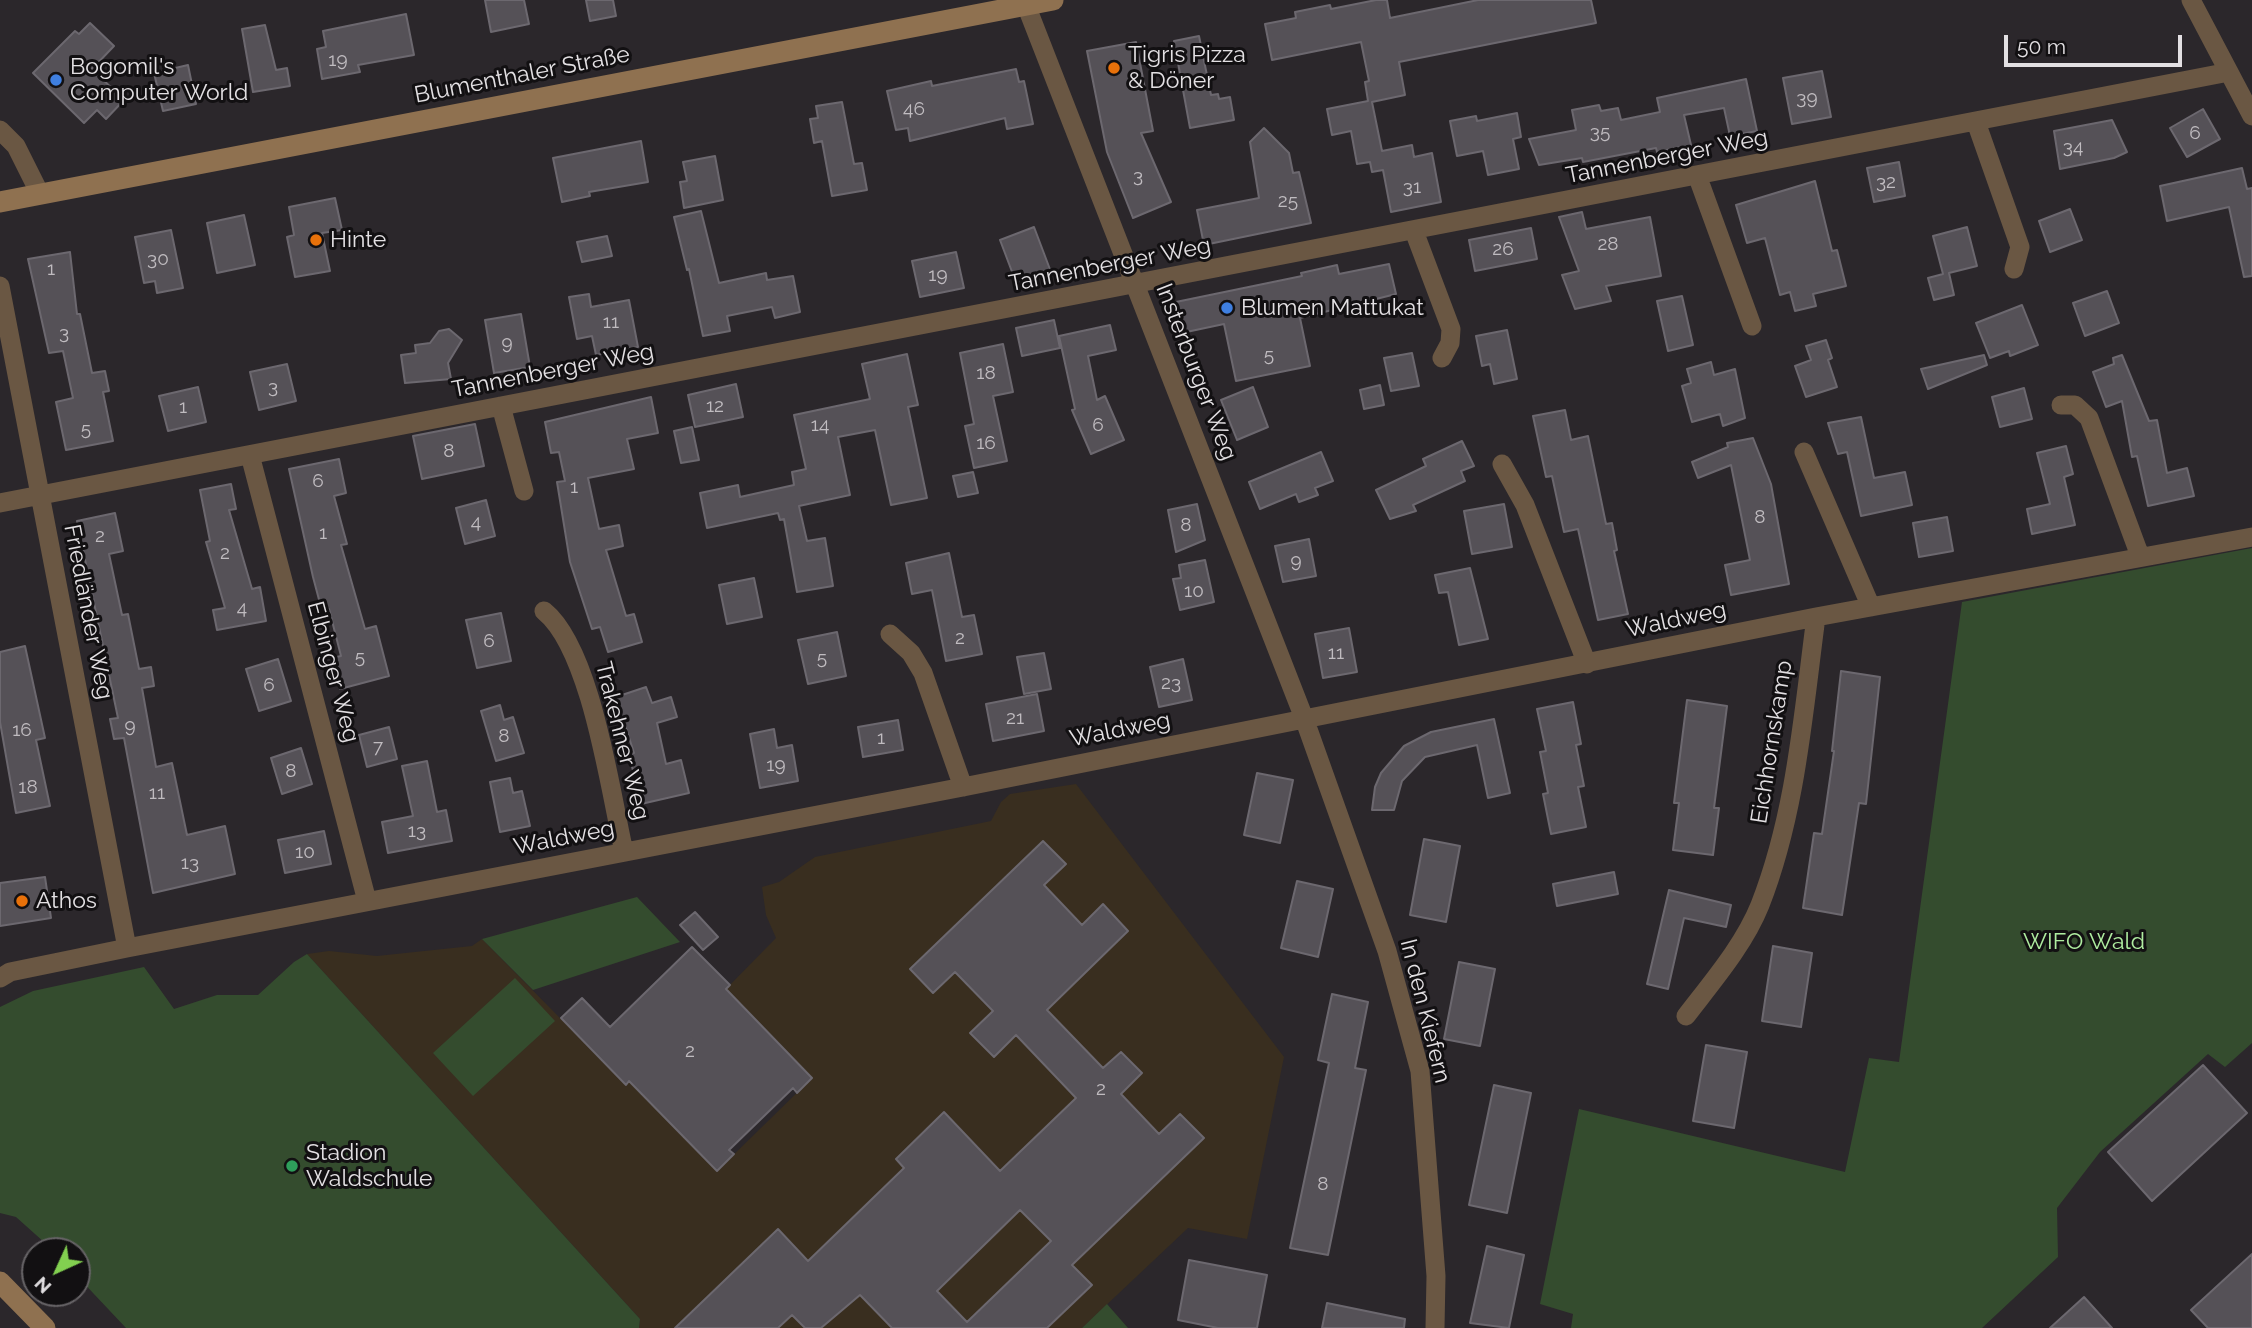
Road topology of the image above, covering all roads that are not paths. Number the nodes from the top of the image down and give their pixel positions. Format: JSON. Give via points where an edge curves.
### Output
{"nodes":[{"id":1,"x":1053,"y":0,"type":"edge"},
{"id":2,"x":2191,"y":0,"type":"edge"},
{"id":3,"x":1026,"y":5,"type":"junction"},
{"id":4,"x":974,"y":8,"type":"edge"},
{"id":5,"x":2229,"y":72,"type":"junction"},
{"id":6,"x":2252,"y":116,"type":"edge"},
{"id":7,"x":1976,"y":122,"type":"junction"},
{"id":8,"x":0,"y":130,"type":"edge"},
{"id":9,"x":1697,"y":175,"type":"junction"},
{"id":10,"x":40,"y":194,"type":"junction"},
{"id":11,"x":0,"y":202,"type":"edge"},
{"id":12,"x":1414,"y":231,"type":"junction"},
{"id":13,"x":2014,"y":270,"type":"dead end"},
{"id":14,"x":1135,"y":284,"type":"junction"},
{"id":15,"x":0,"y":286,"type":"edge"},
{"id":16,"x":1752,"y":326,"type":"dead end"},
{"id":17,"x":1442,"y":358,"type":"dead end"},
{"id":18,"x":2061,"y":405,"type":"dead end"},
{"id":19,"x":501,"y":406,"type":"junction"},
{"id":20,"x":1804,"y":452,"type":"dead end"},
{"id":21,"x":250,"y":455,"type":"junction"},
{"id":22,"x":1502,"y":464,"type":"dead end"},
{"id":23,"x":524,"y":491,"type":"dead end"},
{"id":24,"x":41,"y":495,"type":"junction"},
{"id":25,"x":0,"y":503,"type":"edge"},
{"id":26,"x":2252,"y":537,"type":"edge"},
{"id":27,"x":2140,"y":556,"type":"junction"},
{"id":28,"x":1871,"y":607,"type":"junction"},
{"id":29,"x":544,"y":611,"type":"dead end"},
{"id":30,"x":1816,"y":617,"type":"junction"},
{"id":31,"x":890,"y":634,"type":"dead end"},
{"id":32,"x":1587,"y":664,"type":"junction"},
{"id":33,"x":1304,"y":718,"type":"junction"},
{"id":34,"x":963,"y":787,"type":"junction"},
{"id":35,"x":624,"y":852,"type":"junction"},
{"id":36,"x":368,"y":901,"type":"junction"},
{"id":37,"x":127,"y":948,"type":"junction"},
{"id":38,"x":0,"y":978,"type":"edge"},
{"id":39,"x":1686,"y":1016,"type":"dead end"},
{"id":40,"x":0,"y":1282,"type":"edge"},
{"id":41,"x":45,"y":1328,"type":"edge"},
{"id":42,"x":1435,"y":1328,"type":"edge"}],
"edges":[{"from":1,"to":3,"type":"main road","name":"Blumenthaler Straße"},
{"from":2,"to":5,"type":"street"},
{"from":3,"to":4,"type":"main road","name":"Blumenthaler Straße"},
{"from":3,"to":14,"type":"street","name":"Insterburger Weg"},
{"from":4,"to":10,"type":"main road","name":"Blumenthaler Straße"},
{"from":5,"to":6,"type":"street"},
{"from":5,"to":7,"type":"street","name":"Tannenberger Weg"},
{"from":7,"to":9,"type":"street","name":"Tannenberger Weg"},
{"from":7,"to":13,"type":"street","via":[[2020,247]]},
{"from":8,"to":10,"type":"street","via":[[16,146]]},
{"from":9,"to":12,"type":"street","name":"Tannenberger Weg"},
{"from":9,"to":16,"type":"street"},
{"from":10,"to":11,"type":"main road","name":"Blumenthaler Straße"},
{"from":12,"to":14,"type":"street","name":"Tannenberger Weg"},
{"from":12,"to":17,"type":"street","via":[[1451,329]]},
{"from":14,"to":19,"type":"street","name":"Tannenberger Weg"},
{"from":14,"to":33,"type":"street","name":"Insterburger Weg"},
{"from":15,"to":24,"type":"street","name":"Friedländer Weg"},
{"from":18,"to":27,"type":"street","via":[[2074,405],[2089,418]]},
{"from":19,"to":21,"type":"street","name":"Tannenberger Weg"},
{"from":19,"to":23,"type":"street"},
{"from":20,"to":28,"type":"street"},
{"from":21,"to":24,"type":"street","name":"Tannenberger Weg"},
{"from":21,"to":36,"type":"street","name":"Elbinger Weg"},
{"from":22,"to":32,"type":"street","via":[[1525,505]]},
{"from":24,"to":25,"type":"street","name":"Tannenberger Weg"},
{"from":24,"to":37,"type":"street","name":"Friedländer Weg"},
{"from":26,"to":27,"type":"street","name":"Waldweg"},
{"from":27,"to":28,"type":"street","name":"Waldweg"},
{"from":28,"to":30,"type":"street","name":"Waldweg"},
{"from":29,"to":35,"type":"street","name":"Trakehner Weg","via":[[568,637],[583,673]]},
{"from":30,"to":32,"type":"street","name":"Waldweg"},
{"from":30,"to":39,"type":"street","name":"Eichhornskamp","via":[[1791,807],[1759,907]]},
{"from":31,"to":34,"type":"street","via":[[911,653],[923,673]]},
{"from":32,"to":33,"type":"street","name":"Waldweg"},
{"from":33,"to":34,"type":"street","name":"Waldweg"},
{"from":33,"to":42,"type":"street","name":"In den Kiefern","via":[[1387,951],[1420,1071],[1436,1276]]},
{"from":34,"to":35,"type":"street","name":"Waldweg"},
{"from":35,"to":36,"type":"street","name":"Waldweg"},
{"from":36,"to":37,"type":"street","name":"Waldweg"},
{"from":37,"to":38,"type":"street","name":"Waldweg","via":[[10,972]]},
{"from":40,"to":41,"type":"main road"}]}
